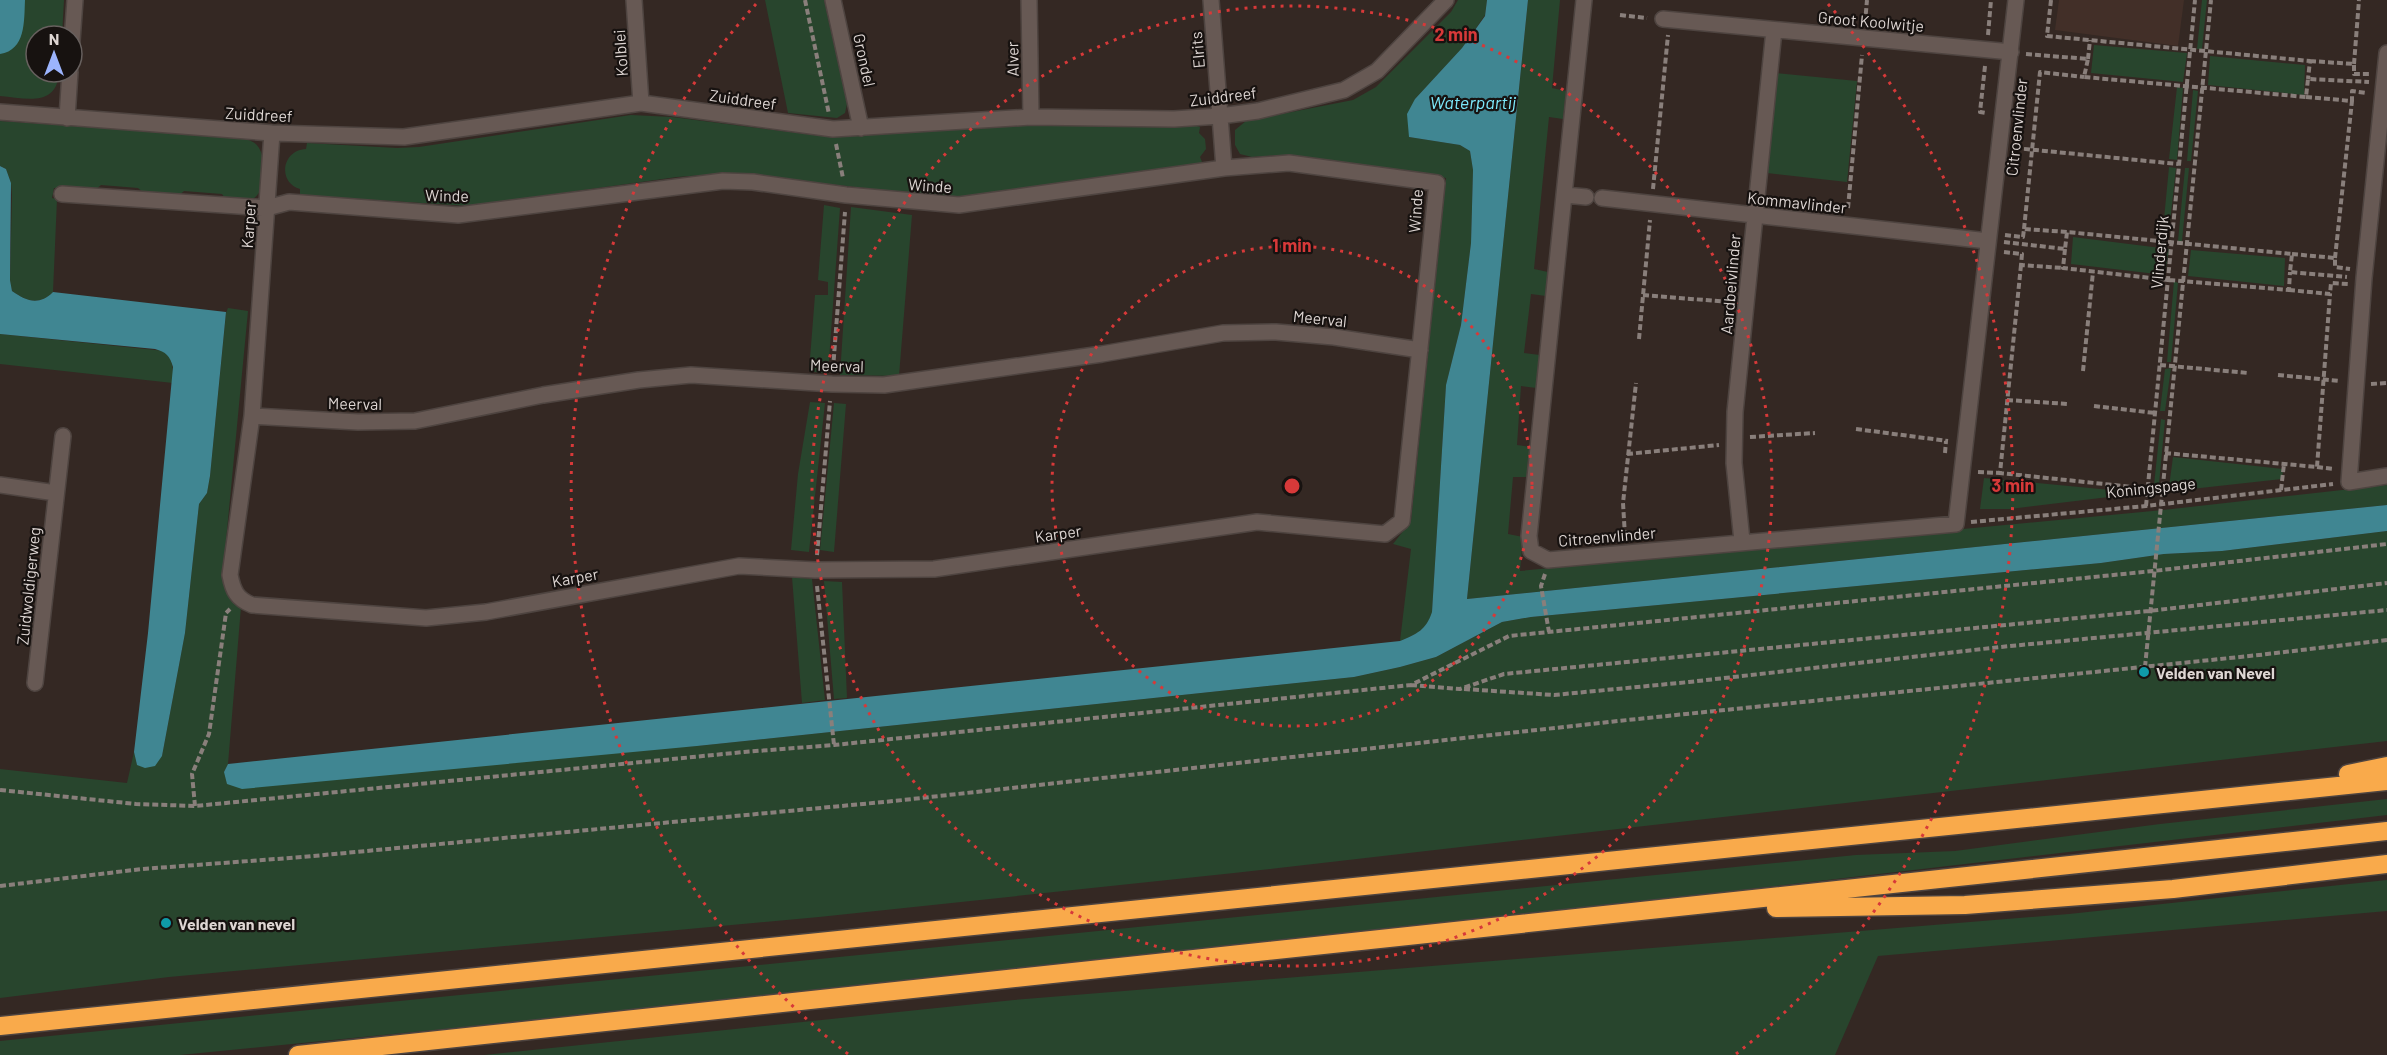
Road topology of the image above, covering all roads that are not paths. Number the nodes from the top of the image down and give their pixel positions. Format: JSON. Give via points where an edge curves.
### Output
{"nodes":[{"id":1,"x":75,"y":0,"type":"edge"},
{"id":2,"x":634,"y":0,"type":"edge"},
{"id":3,"x":834,"y":0,"type":"edge"},
{"id":4,"x":1029,"y":0,"type":"edge"},
{"id":5,"x":1211,"y":0,"type":"edge"},
{"id":6,"x":1446,"y":0,"type":"edge"},
{"id":7,"x":1584,"y":0,"type":"edge"},
{"id":8,"x":2016,"y":0,"type":"edge"},
{"id":9,"x":1666,"y":20,"type":"road end"},
{"id":10,"x":73,"y":24,"type":"edge"},
{"id":11,"x":1774,"y":30,"type":"junction"},
{"id":12,"x":2011,"y":52,"type":"junction"},
{"id":13,"x":2387,"y":53,"type":"edge"},
{"id":14,"x":69,"y":84,"type":"edge"},
{"id":15,"x":641,"y":103,"type":"junction"},
{"id":16,"x":0,"y":112,"type":"edge"},
{"id":17,"x":1220,"y":116,"type":"junction"},
{"id":18,"x":1031,"y":117,"type":"junction"},
{"id":19,"x":67,"y":118,"type":"junction"},
{"id":20,"x":861,"y":128,"type":"junction"},
{"id":21,"x":272,"y":133,"type":"junction"},
{"id":22,"x":1224,"y":168,"type":"junction"},
{"id":23,"x":62,"y":194,"type":"dead end"},
{"id":24,"x":1565,"y":195,"type":"junction"},
{"id":25,"x":1586,"y":196,"type":"dead end"},
{"id":26,"x":1602,"y":198,"type":"dead end"},
{"id":27,"x":267,"y":208,"type":"junction"},
{"id":28,"x":1754,"y":216,"type":"junction"},
{"id":29,"x":1988,"y":241,"type":"junction"},
{"id":30,"x":1420,"y":350,"type":"junction"},
{"id":31,"x":252,"y":416,"type":"junction"},
{"id":32,"x":63,"y":436,"type":"dead end"},
{"id":33,"x":2387,"y":477,"type":"edge"},
{"id":34,"x":0,"y":484,"type":"edge"},
{"id":35,"x":56,"y":493,"type":"junction"},
{"id":36,"x":1385,"y":534,"type":"joint"},
{"id":37,"x":1742,"y":541,"type":"junction"},
{"id":38,"x":35,"y":683,"type":"dead end"},
{"id":39,"x":2387,"y":766,"type":"edge"},
{"id":40,"x":2387,"y":781,"type":"edge"},
{"id":41,"x":2249,"y":794,"type":"junction"},
{"id":42,"x":2387,"y":831,"type":"edge"},
{"id":43,"x":2387,"y":864,"type":"edge"},
{"id":44,"x":1666,"y":910,"type":"junction"},
{"id":45,"x":0,"y":1026,"type":"edge"},
{"id":46,"x":298,"y":1055,"type":"edge"}],
"edges":[{"from":1,"to":10,"type":"street"},
{"from":2,"to":15,"type":"street","name":"Kolblei"},
{"from":3,"to":20,"type":"street","name":"Grondel"},
{"from":4,"to":18,"type":"street","name":"Alver"},
{"from":5,"to":17,"type":"street","name":"Elrits"},
{"from":6,"to":17,"type":"street","name":"Zuiddreef","via":[[1377,71],[1344,90]]},
{"from":7,"to":24,"type":"street","name":"Citroenvlinder"},
{"from":8,"to":12,"type":"street","name":"Citroenvlinder"},
{"from":9,"to":11,"type":"street","name":"Groot Koolwitje"},
{"from":11,"to":12,"type":"street","name":"Groot Koolwitje"},
{"from":11,"to":28,"type":"street","name":"Aardbeivlinder"},
{"from":12,"to":29,"type":"street","name":"Citroenvlinder"},
{"from":13,"to":33,"type":"street","via":[[2364,278],[2349,482]]},
{"from":14,"to":19,"type":"street"},
{"from":15,"to":20,"type":"street","name":"Zuiddreef","via":[[833,129]]},
{"from":15,"to":21,"type":"street","name":"Zuiddreef","via":[[404,137]]},
{"from":16,"to":19,"type":"street","name":"Zuiddreef"},
{"from":17,"to":18,"type":"street","name":"Zuiddreef"},
{"from":17,"to":22,"type":"street","name":"Elrits"},
{"from":18,"to":20,"type":"street","name":"Zuiddreef"},
{"from":19,"to":21,"type":"street","name":"Zuiddreef"},
{"from":21,"to":27,"type":"street","name":"Karper"},
{"from":22,"to":27,"type":"street","name":"Winde","via":[[968,204],[933,204],[723,180],[458,215],[289,202]]},
{"from":22,"to":30,"type":"street","name":"Winde","via":[[1289,164],[1437,183]]},
{"from":23,"to":27,"type":"street","name":"Winde"},
{"from":24,"to":25,"type":"street"},
{"from":24,"to":37,"type":"street","name":"Citroenvlinder","via":[[1529,536],[1531,551],[1548,560]]},
{"from":26,"to":28,"type":"street","name":"Kommavlinder"},
{"from":27,"to":31,"type":"street","name":"Karper"},
{"from":28,"to":29,"type":"street","name":"Kommavlinder"},
{"from":28,"to":37,"type":"street","name":"Aardbeivlinder","via":[[1734,441]]},
{"from":29,"to":37,"type":"street","name":"Citroenvlinder","via":[[1956,524]]},
{"from":30,"to":31,"type":"street","name":"Meerval","via":[[1334,337],[1223,333],[884,385],[691,375],[543,395],[415,421]]},
{"from":30,"to":36,"type":"street","name":"Winde","via":[[1402,521]]},
{"from":31,"to":36,"type":"street","name":"Karper","via":[[230,575],[233,590],[252,605],[426,618],[486,612],[739,566],[934,569],[1257,522]]},
{"from":32,"to":35,"type":"street","name":"Zuidwoldigerweg"},
{"from":34,"to":35,"type":"street"},
{"from":35,"to":38,"type":"street","name":"Zuidwoldigerweg"},
{"from":39,"to":41,"type":"highway"},
{"from":40,"to":41,"type":"highway"},
{"from":41,"to":45,"type":"highway"},
{"from":42,"to":44,"type":"highway"},
{"from":43,"to":44,"type":"highway","via":[[2173,889],[1965,905]]},
{"from":44,"to":46,"type":"highway"}]}
